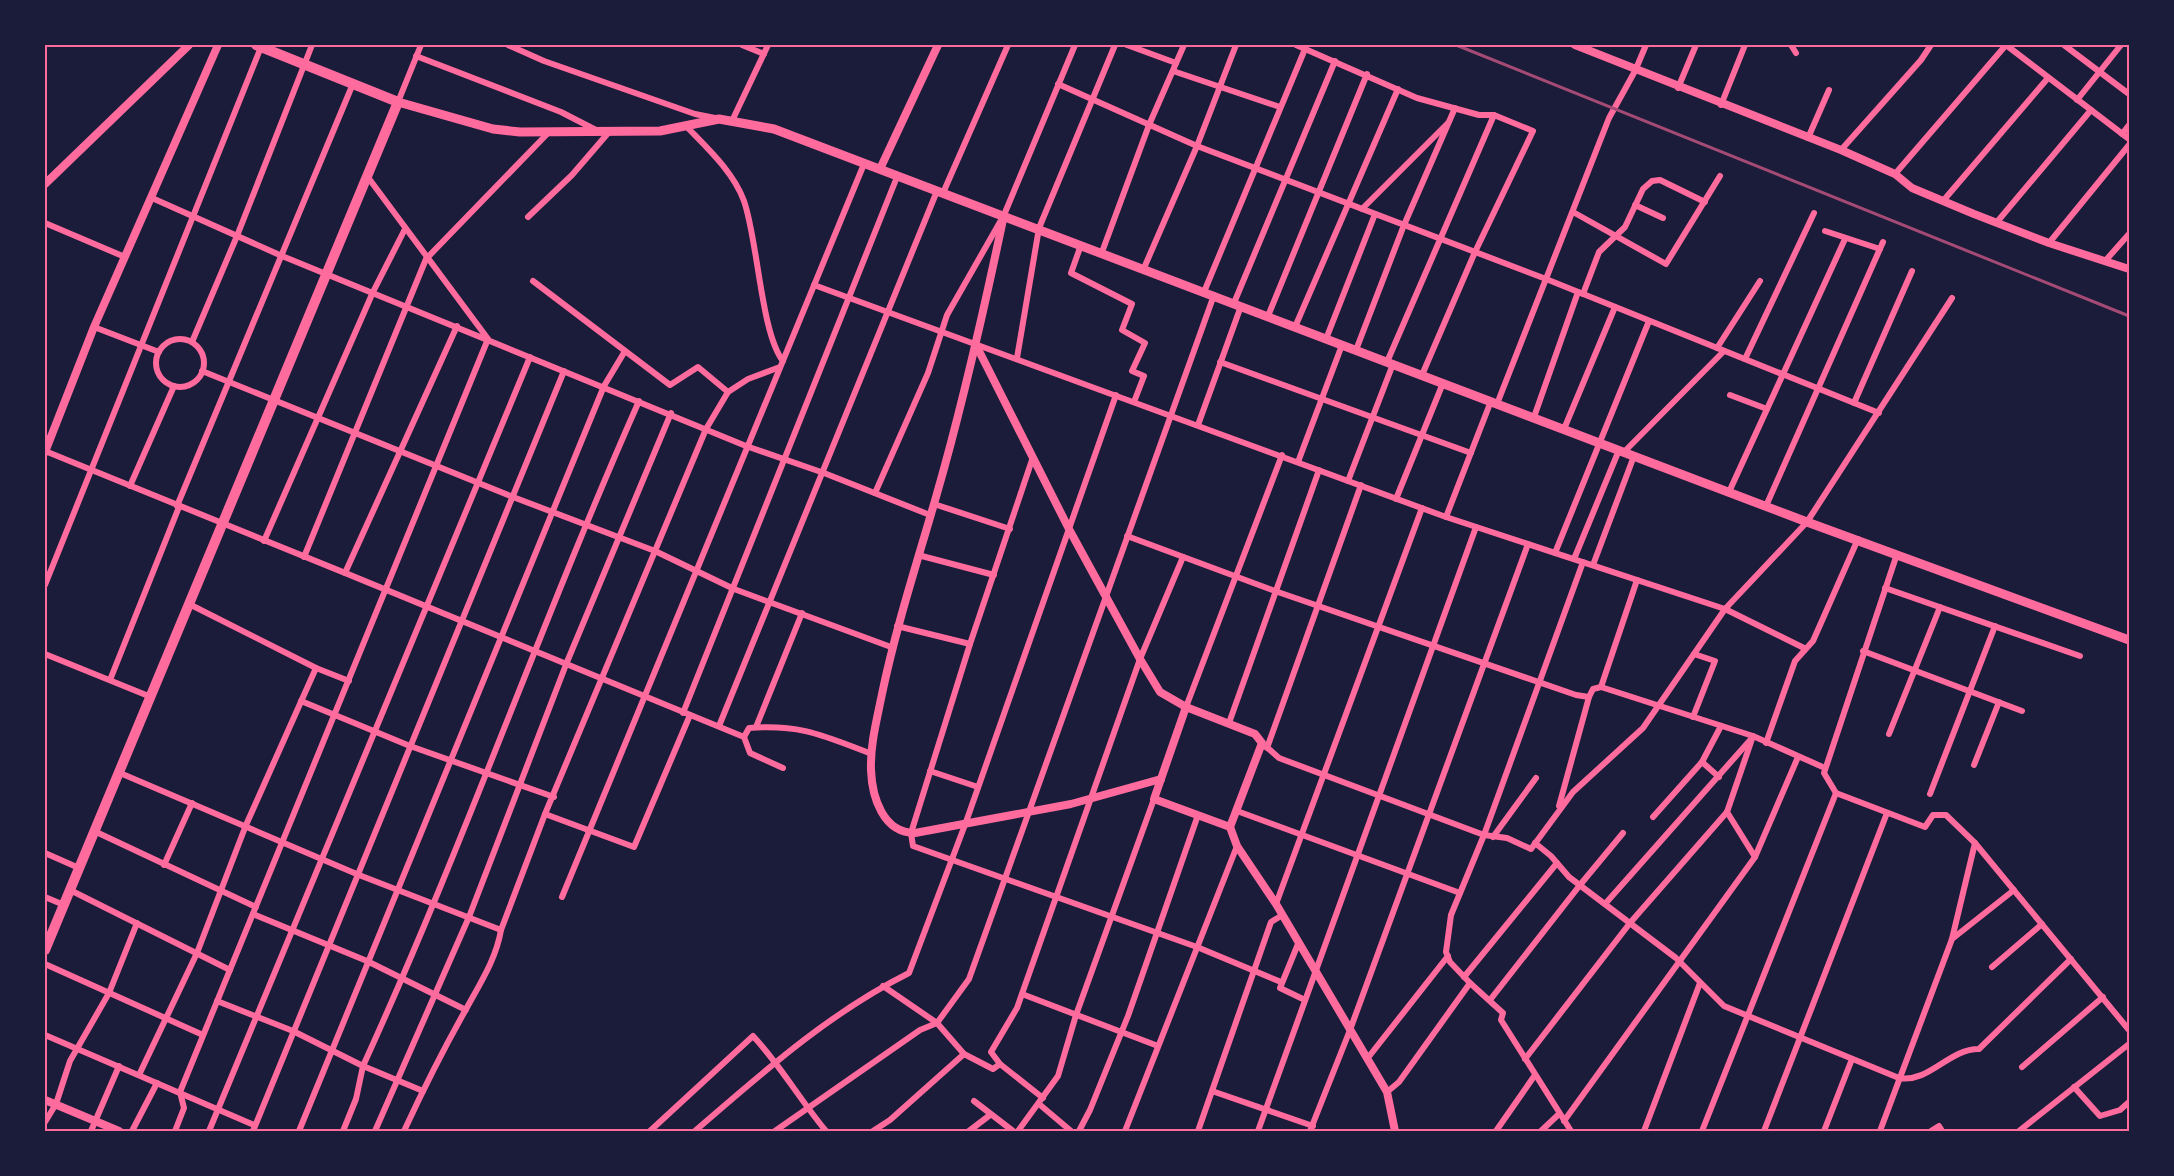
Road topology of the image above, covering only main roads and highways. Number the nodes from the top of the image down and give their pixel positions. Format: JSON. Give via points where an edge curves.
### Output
{"nodes":[{"id":1,"x":258,"y":46,"type":"edge"},
{"id":2,"x":398,"y":102,"type":"junction"},
{"id":3,"x":2129,"y":640,"type":"edge"},
{"id":4,"x":45,"y":950,"type":"edge"}],
"edges":[{"from":1,"to":2,"type":"main road"},
{"from":2,"to":3,"type":"main road","via":[[493,129],[660,131],[719,119],[774,129],[1807,522]]},
{"from":2,"to":4,"type":"main road"}]}
